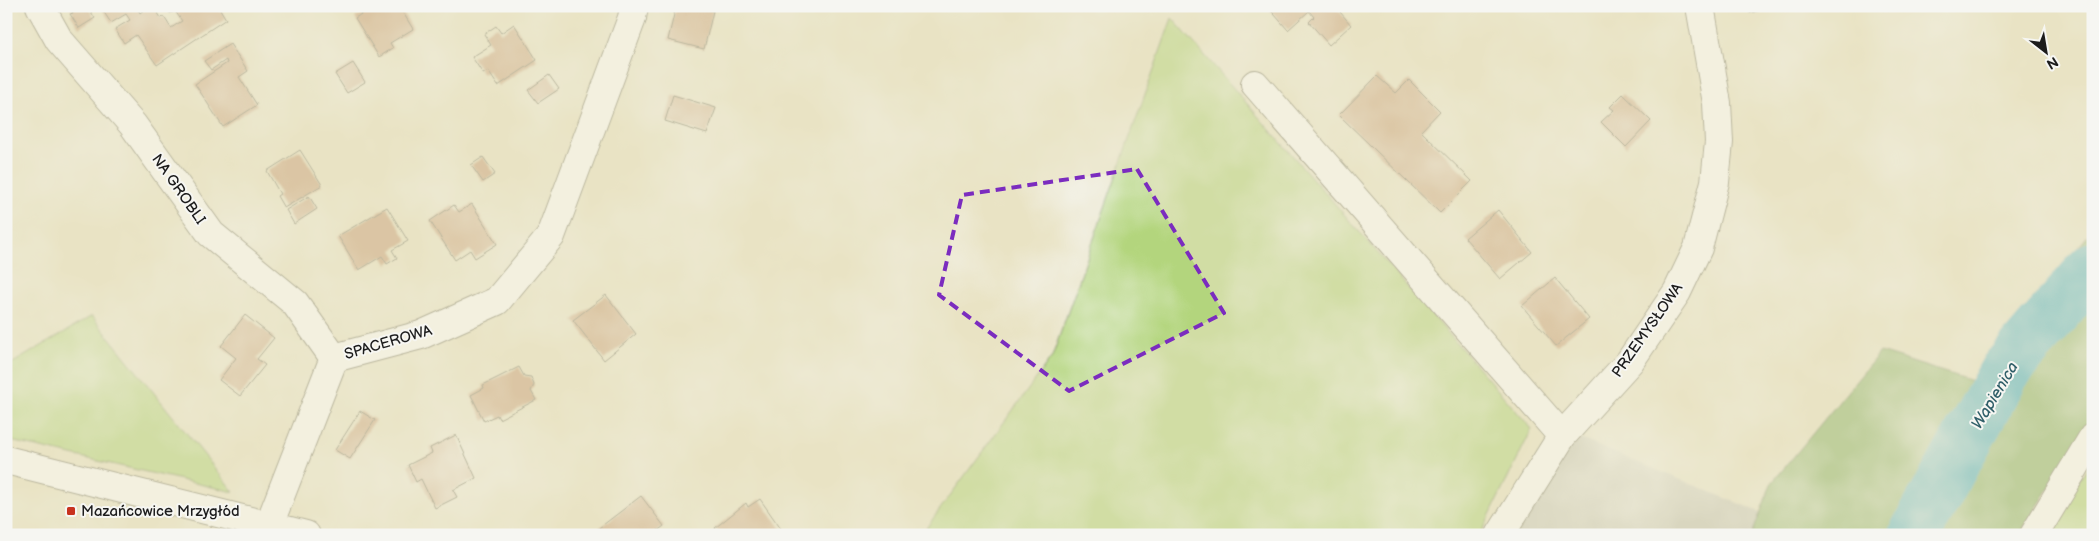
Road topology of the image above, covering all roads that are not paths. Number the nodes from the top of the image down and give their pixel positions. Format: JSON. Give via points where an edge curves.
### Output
{"nodes":[{"id":1,"x":40,"y":6,"type":"edge"},
{"id":2,"x":1700,"y":6,"type":"edge"},
{"id":3,"x":630,"y":10,"type":"edge"},
{"id":4,"x":1255,"y":84,"type":"dead end"},
{"id":5,"x":334,"y":358,"type":"junction"},
{"id":6,"x":1562,"y":436,"type":"junction"},
{"id":7,"x":2093,"y":437,"type":"edge"},
{"id":8,"x":6,"y":460,"type":"edge"},
{"id":9,"x":269,"y":525,"type":"junction"},
{"id":10,"x":306,"y":535,"type":"edge"},
{"id":11,"x":1500,"y":535,"type":"edge"},
{"id":12,"x":2034,"y":535,"type":"edge"}],
"edges":[{"from":1,"to":5,"type":"street","name":"NA GROBLI","via":[[59,40],[133,125],[211,234],[294,303]]},
{"from":2,"to":6,"type":"street","name":"PRZEMYSŁOWA","via":[[1718,103],[1719,142],[1715,182],[1698,248],[1677,292],[1630,361]]},
{"from":3,"to":5,"type":"street","name":"SPACEROWA","via":[[551,236],[497,301],[421,336]]},
{"from":4,"to":6,"type":"street"},
{"from":5,"to":9,"type":"street","name":"SPACEROWA"},
{"from":6,"to":11,"type":"street","name":"PRZEMYSŁOWA"},
{"from":7,"to":12,"type":"street"},
{"from":8,"to":9,"type":"street"},
{"from":9,"to":10,"type":"street"}]}
